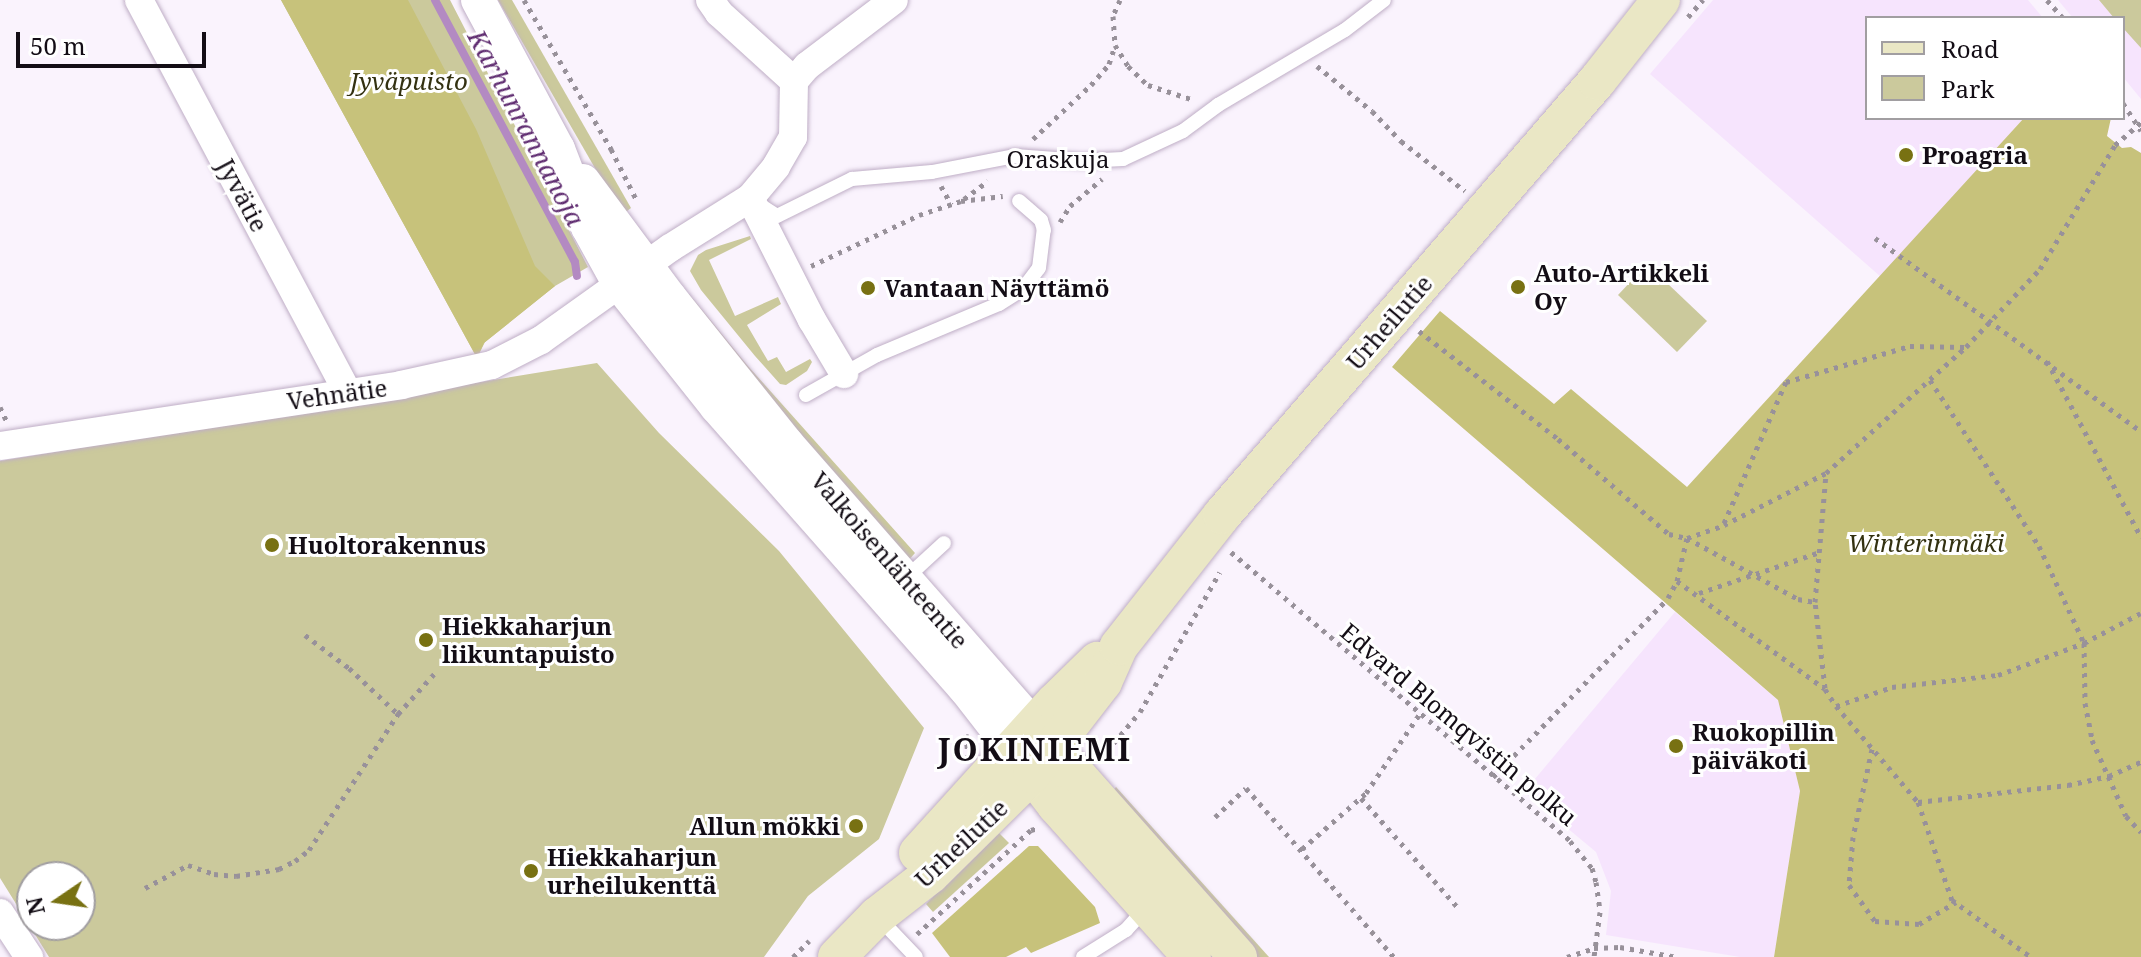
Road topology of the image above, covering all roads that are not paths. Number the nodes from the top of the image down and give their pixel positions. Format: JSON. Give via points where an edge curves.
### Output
{"nodes":[{"id":1,"x":139,"y":0,"type":"edge"},
{"id":2,"x":478,"y":0,"type":"edge"},
{"id":3,"x":710,"y":0,"type":"edge"},
{"id":4,"x":894,"y":0,"type":"edge"},
{"id":5,"x":1384,"y":0,"type":"edge"},
{"id":6,"x":1664,"y":6,"type":"edge"},
{"id":7,"x":794,"y":81,"type":"junction"},
{"id":8,"x":750,"y":198,"type":"junction"},
{"id":9,"x":1019,"y":201,"type":"road end"},
{"id":10,"x":633,"y":276,"type":"junction"},
{"id":11,"x":844,"y":374,"type":"junction"},
{"id":12,"x":347,"y":391,"type":"junction"},
{"id":13,"x":806,"y":395,"type":"dead end"},
{"id":14,"x":0,"y":446,"type":"edge"},
{"id":15,"x":944,"y":543,"type":"dead end"},
{"id":16,"x":895,"y":588,"type":"junction"},
{"id":17,"x":1034,"y":750,"type":"junction"},
{"id":18,"x":1068,"y":792,"type":"junction"},
{"id":19,"x":1148,"y":907,"type":"junction"},
{"id":20,"x":0,"y":913,"type":"edge"},
{"id":21,"x":877,"y":916,"type":"junction"},
{"id":22,"x":29,"y":957,"type":"edge"},
{"id":23,"x":837,"y":957,"type":"edge"},
{"id":24,"x":916,"y":957,"type":"edge"},
{"id":25,"x":1083,"y":957,"type":"edge"},
{"id":26,"x":1192,"y":957,"type":"edge"},
{"id":27,"x":1238,"y":957,"type":"edge"}],
"edges":[{"from":1,"to":12,"type":"street","name":"Jyvätie"},
{"from":2,"to":10,"type":"street","name":"Valkoisenlähteentie","via":[[558,149],[588,227]]},
{"from":3,"to":7,"type":"street"},
{"from":4,"to":7,"type":"street"},
{"from":5,"to":8,"type":"lane","name":"Oraskuja","via":[[1183,131],[1123,159],[1015,156],[932,172],[852,179],[777,216]]},
{"from":6,"to":17,"type":"main road","name":"Urheilutie","via":[[1222,515],[1119,646],[1090,666]]},
{"from":7,"to":8,"type":"street","via":[[793,137]]},
{"from":8,"to":10,"type":"street"},
{"from":8,"to":11,"type":"street"},
{"from":9,"to":11,"type":"lane","via":[[1041,220],[1044,230],[1039,268],[1023,289]]},
{"from":10,"to":12,"type":"street","name":"Vehnätie","via":[[541,340],[492,365]]},
{"from":10,"to":16,"type":"street","name":"Valkoisenlähteentie","via":[[717,407]]},
{"from":11,"to":13,"type":"lane"},
{"from":12,"to":14,"type":"street","name":"Vehnätie"},
{"from":15,"to":16,"type":"lane"},
{"from":16,"to":17,"type":"street","name":"Valkoisenlähteentie"},
{"from":17,"to":18,"type":"main road","name":"Valkoisenlähteentie"},
{"from":17,"to":21,"type":"main road","name":"Urheilutie","via":[[931,874]]},
{"from":18,"to":19,"type":"main road","name":"Valkoisenlähteentie"},
{"from":18,"to":27,"type":"main road","name":"Valkoisenlähteentie"},
{"from":19,"to":25,"type":"lane","via":[[1126,930]]},
{"from":19,"to":26,"type":"main road","name":"Valkoisenlähteentie"},
{"from":20,"to":22,"type":"street"},
{"from":21,"to":23,"type":"main road","name":"Urheilutie"},
{"from":21,"to":24,"type":"lane"}]}
